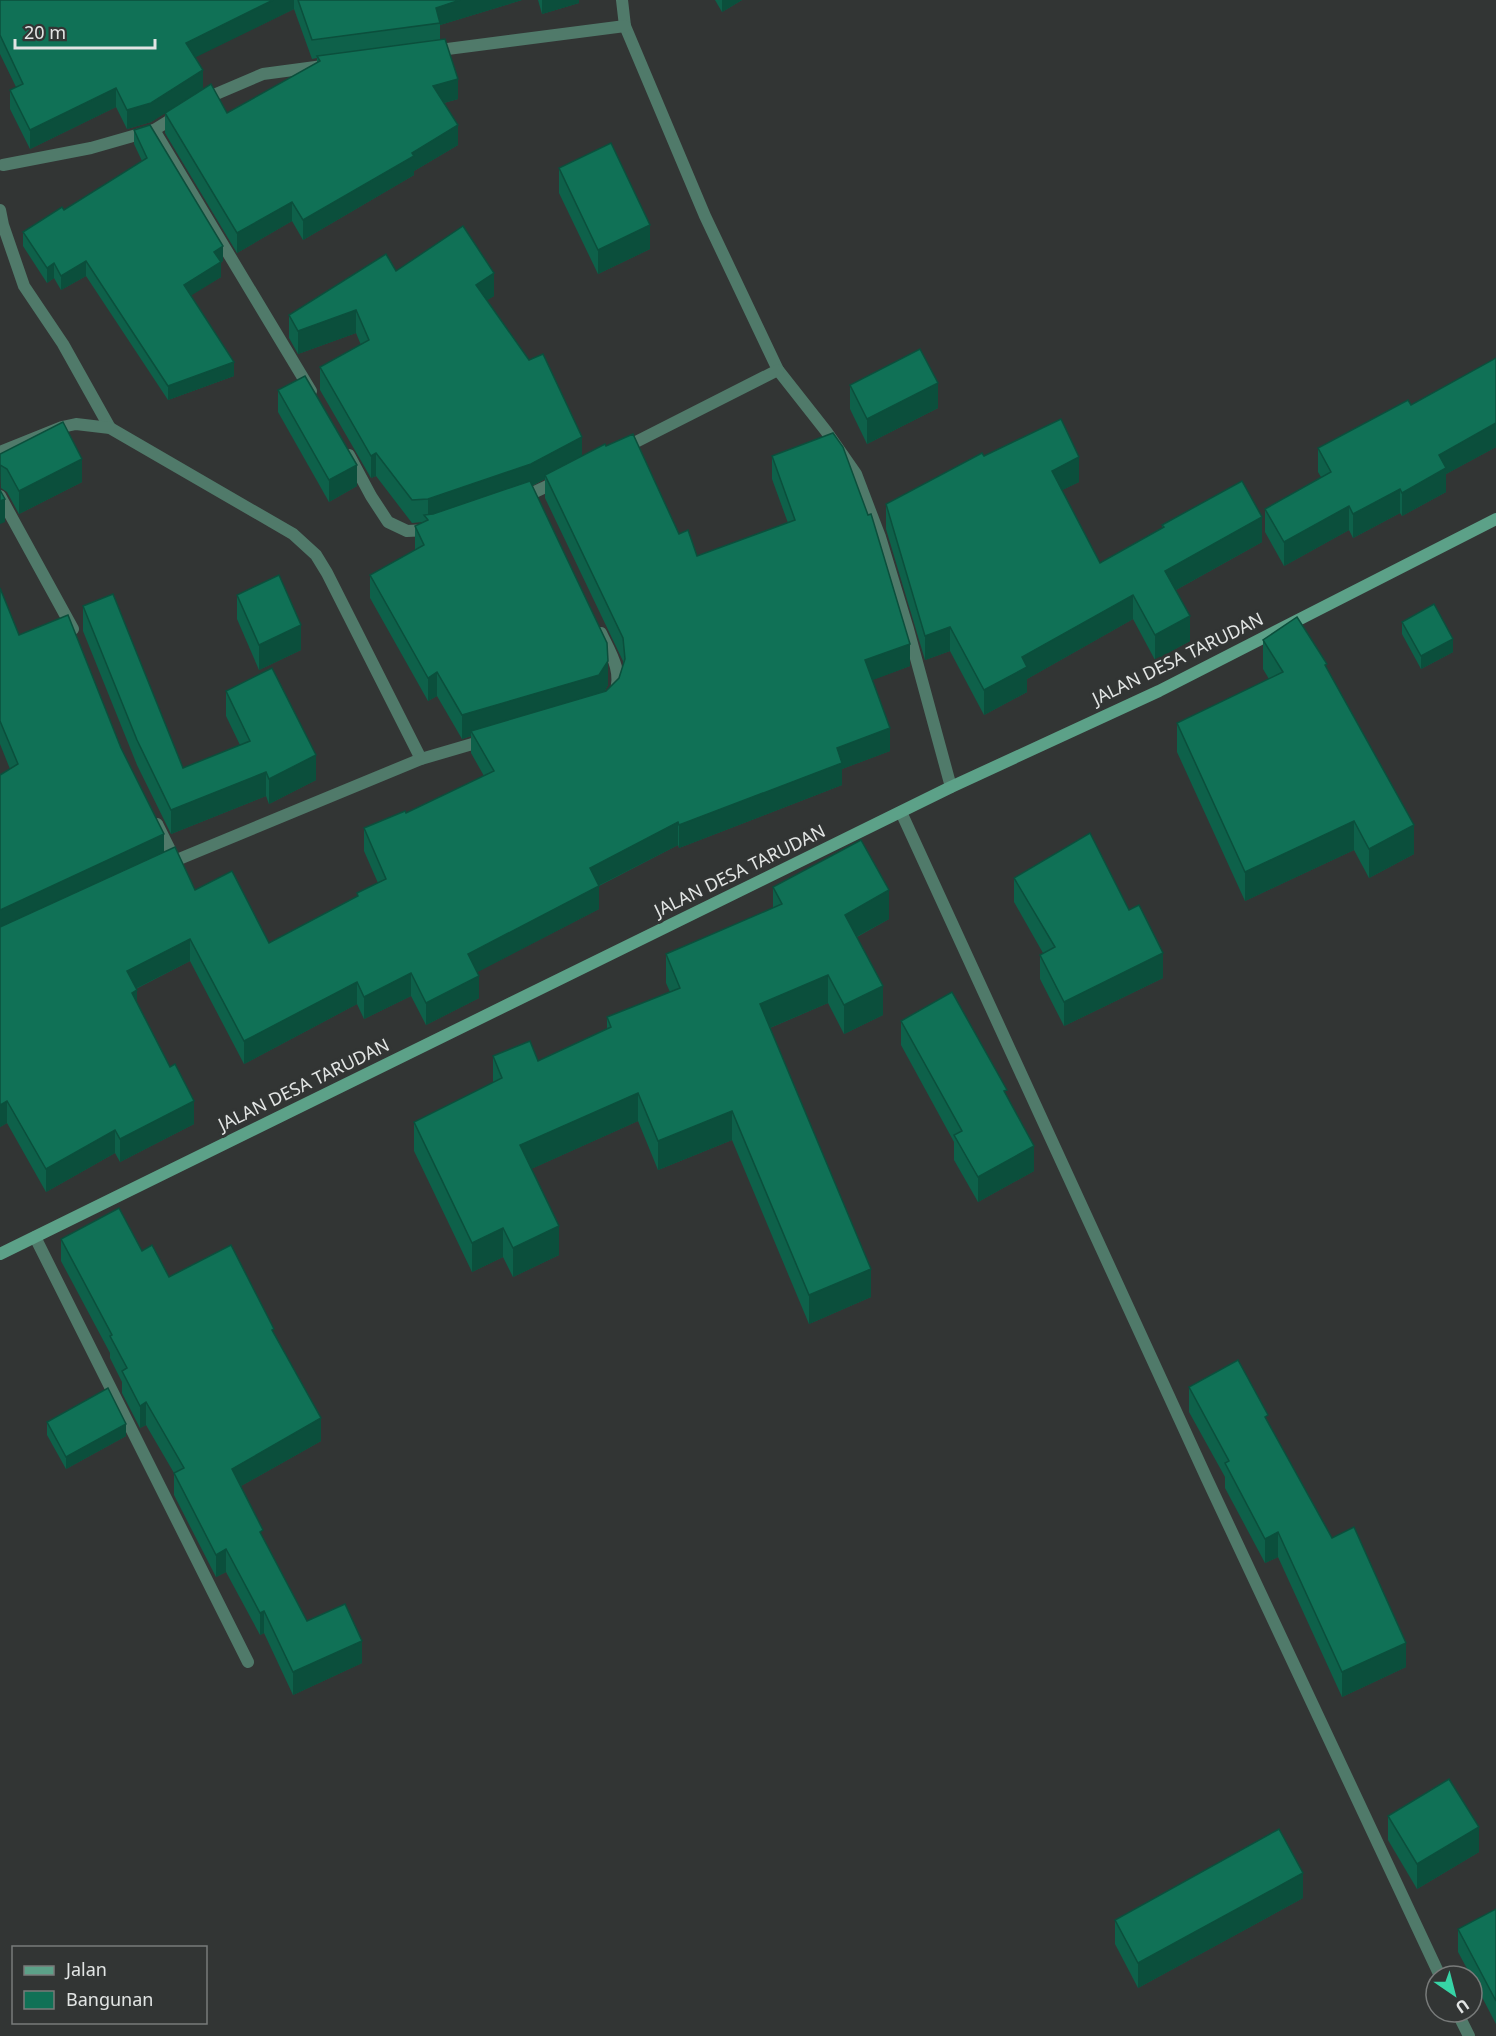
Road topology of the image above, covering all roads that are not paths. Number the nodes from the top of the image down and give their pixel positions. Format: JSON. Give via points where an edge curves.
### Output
{"nodes":[{"id":1,"x":622,"y":0,"type":"edge"},
{"id":2,"x":625,"y":26,"type":"junction"},
{"id":3,"x":419,"y":53,"type":"edge"},
{"id":4,"x":339,"y":64,"type":"edge"},
{"id":5,"x":154,"y":130,"type":"junction"},
{"id":6,"x":1,"y":165,"type":"edge"},
{"id":7,"x":0,"y":210,"type":"edge"},
{"id":8,"x":778,"y":370,"type":"junction"},
{"id":9,"x":317,"y":401,"type":"edge"},
{"id":10,"x":110,"y":428,"type":"junction"},
{"id":11,"x":341,"y":441,"type":"edge"},
{"id":12,"x":0,"y":452,"type":"edge"},
{"id":13,"x":608,"y":456,"type":"edge"},
{"id":14,"x":566,"y":477,"type":"edge"},
{"id":15,"x":0,"y":496,"type":"edge"},
{"id":16,"x":513,"y":501,"type":"edge"},
{"id":17,"x":1496,"y":519,"type":"edge"},
{"id":18,"x":441,"y":526,"type":"edge"},
{"id":19,"x":595,"y":621,"type":"edge"},
{"id":20,"x":78,"y":640,"type":"edge"},
{"id":21,"x":609,"y":701,"type":"edge"},
{"id":22,"x":501,"y":736,"type":"edge"},
{"id":23,"x":421,"y":759,"type":"junction"},
{"id":24,"x":951,"y":787,"type":"junction"},
{"id":25,"x":149,"y":809,"type":"edge"},
{"id":26,"x":901,"y":812,"type":"junction"},
{"id":27,"x":175,"y":860,"type":"junction"},
{"id":28,"x":158,"y":868,"type":"edge"},
{"id":29,"x":35,"y":1237,"type":"junction"},
{"id":30,"x":0,"y":1254,"type":"edge"},
{"id":31,"x":248,"y":1662,"type":"dead end"},
{"id":32,"x":1434,"y":1964,"type":"edge"}],
"edges":[{"from":1,"to":2,"type":"street"},
{"from":2,"to":3,"type":"street"},
{"from":2,"to":8,"type":"street","via":[[705,216]]},
{"from":4,"to":5,"type":"street","via":[[263,74],[208,96]]},
{"from":5,"to":6,"type":"street","via":[[91,148]]},
{"from":5,"to":9,"type":"street"},
{"from":7,"to":10,"type":"street","via":[[24,286],[63,344]]},
{"from":8,"to":13,"type":"street"},
{"from":8,"to":24,"type":"street","via":[[856,474],[908,629]]},
{"from":10,"to":12,"type":"street","via":[[76,424],[62,427]]},
{"from":10,"to":23,"type":"street","via":[[294,534],[316,555]]},
{"from":11,"to":18,"type":"street","via":[[388,522],[407,531]]},
{"from":14,"to":16,"type":"street","via":[[536,499]]},
{"from":15,"to":20,"type":"street"},
{"from":17,"to":24,"type":"street","name":"JALAN DESA TARUDAN","via":[[1159,691]]},
{"from":19,"to":21,"type":"street","via":[[618,676],[618,686]]},
{"from":22,"to":23,"type":"street"},
{"from":23,"to":27,"type":"street"},
{"from":24,"to":26,"type":"street","name":"JALAN DESA TARUDAN"},
{"from":25,"to":27,"type":"street"},
{"from":26,"to":29,"type":"street","name":"JALAN DESA TARUDAN"},
{"from":26,"to":32,"type":"street"},
{"from":27,"to":28,"type":"street"},
{"from":29,"to":30,"type":"street","name":"JALAN DESA TARUDAN"},
{"from":29,"to":31,"type":"street"}]}
